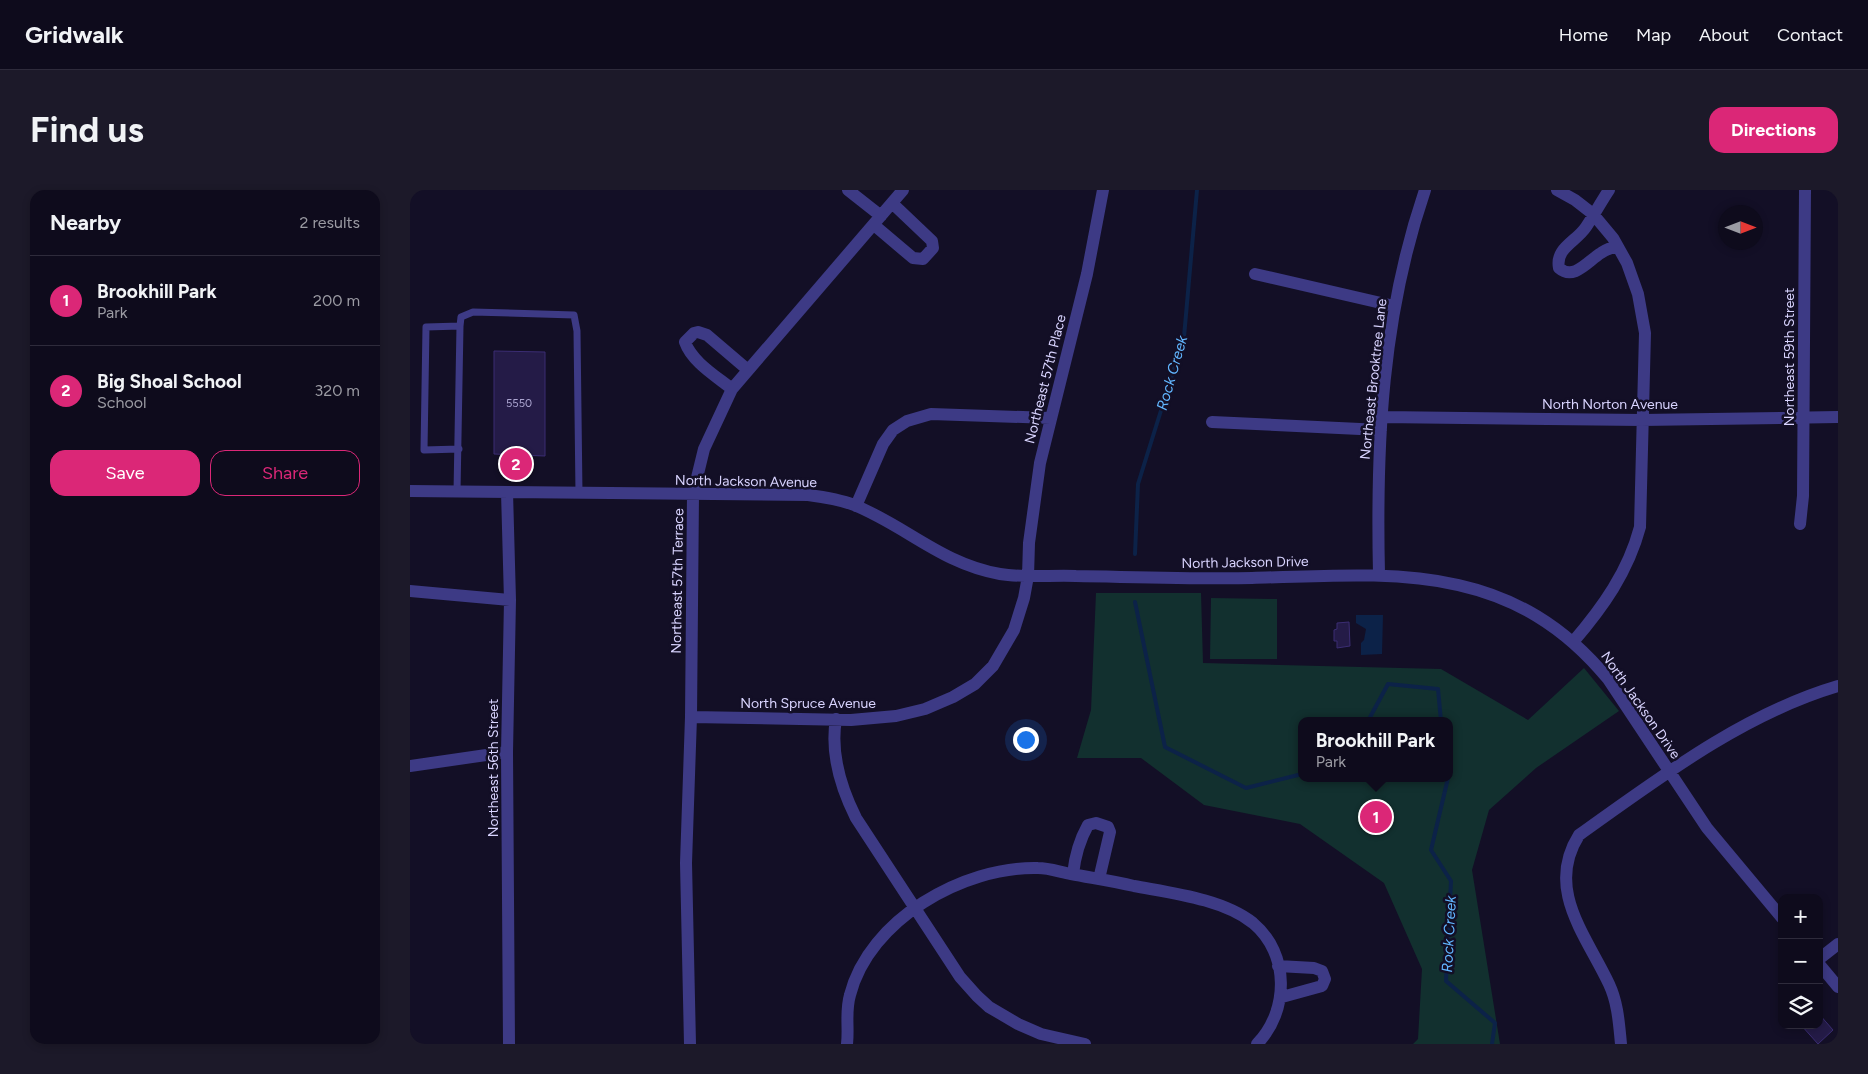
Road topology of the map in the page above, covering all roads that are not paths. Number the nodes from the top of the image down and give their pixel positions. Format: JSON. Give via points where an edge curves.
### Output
{"nodes":[{"id":1,"x":848,"y":190,"type":"edge"},
{"id":2,"x":903,"y":190,"type":"edge"},
{"id":3,"x":1103,"y":190,"type":"edge"},
{"id":4,"x":1425,"y":190,"type":"edge"},
{"id":5,"x":1557,"y":190,"type":"edge"},
{"id":6,"x":1609,"y":190,"type":"edge"},
{"id":7,"x":1804,"y":190,"type":"edge"},
{"id":8,"x":892,"y":203,"type":"junction"},
{"id":9,"x":1593,"y":214,"type":"junction"},
{"id":10,"x":877,"y":221,"type":"junction"},
{"id":11,"x":1616,"y":246,"type":"junction"},
{"id":12,"x":1255,"y":274,"type":"dead end"},
{"id":13,"x":1394,"y":306,"type":"junction"},
{"id":14,"x":460,"y":326,"type":"junction"},
{"id":15,"x":748,"y":370,"type":"junction"},
{"id":16,"x":732,"y":389,"type":"junction"},
{"id":17,"x":1803,"y":417,"type":"junction"},
{"id":18,"x":1838,"y":417,"type":"edge"},
{"id":19,"x":1050,"y":418,"type":"junction"},
{"id":20,"x":1642,"y":420,"type":"junction"},
{"id":21,"x":1212,"y":422,"type":"dead end"},
{"id":22,"x":1381,"y":423,"type":"junction"},
{"id":23,"x":459,"y":449,"type":"junction"},
{"id":24,"x":410,"y":491,"type":"edge"},
{"id":25,"x":457,"y":492,"type":"junction"},
{"id":26,"x":507,"y":492,"type":"junction"},
{"id":27,"x":579,"y":494,"type":"junction"},
{"id":28,"x":693,"y":494,"type":"junction"},
{"id":29,"x":856,"y":506,"type":"junction"},
{"id":30,"x":1800,"y":524,"type":"dead end"},
{"id":31,"x":1378,"y":574,"type":"junction"},
{"id":32,"x":1028,"y":576,"type":"junction"},
{"id":33,"x":1124,"y":577,"type":"joint"},
{"id":34,"x":410,"y":591,"type":"edge"},
{"id":35,"x":510,"y":600,"type":"junction"},
{"id":36,"x":1573,"y":642,"type":"junction"},
{"id":37,"x":1838,"y":686,"type":"edge"},
{"id":38,"x":691,"y":717,"type":"junction"},
{"id":39,"x":836,"y":719,"type":"junction"},
{"id":40,"x":507,"y":752,"type":"junction"},
{"id":41,"x":410,"y":766,"type":"edge"},
{"id":42,"x":1669,"y":771,"type":"junction"},
{"id":43,"x":1073,"y":874,"type":"junction"},
{"id":44,"x":1100,"y":879,"type":"junction"},
{"id":45,"x":915,"y":908,"type":"junction"},
{"id":46,"x":1778,"y":913,"type":"edge"},
{"id":47,"x":1838,"y":944,"type":"edge"},
{"id":48,"x":1823,"y":956,"type":"edge"},
{"id":49,"x":1278,"y":966,"type":"junction"},
{"id":50,"x":1823,"y":969,"type":"edge"},
{"id":51,"x":1838,"y":987,"type":"edge"},
{"id":52,"x":1282,"y":997,"type":"junction"},
{"id":53,"x":1063,"y":1042,"type":"edge"},
{"id":54,"x":509,"y":1044,"type":"edge"},
{"id":55,"x":690,"y":1044,"type":"edge"},
{"id":56,"x":847,"y":1044,"type":"edge"},
{"id":57,"x":1085,"y":1044,"type":"edge"},
{"id":58,"x":1257,"y":1044,"type":"edge"},
{"id":59,"x":1621,"y":1044,"type":"edge"}],
"edges":[{"from":1,"to":10,"type":"street"},
{"from":2,"to":8,"type":"street","name":"Northeast 57th Terrace"},
{"from":3,"to":19,"type":"street","name":"Northeast 57th Place"},
{"from":4,"to":13,"type":"street","name":"Northeast Brooktree Lane"},
{"from":5,"to":9,"type":"street"},
{"from":6,"to":9,"type":"street"},
{"from":7,"to":17,"type":"street","name":"Northeast 59th Street"},
{"from":8,"to":10,"type":"street","name":"Northeast 57th Terrace"},
{"from":8,"to":10,"type":"street","via":[[932,241],[933,248],[928,255],[923,259],[914,258]]},
{"from":9,"to":11,"type":"street"},
{"from":9,"to":11,"type":"street","via":[[1585,229],[1563,250],[1557,260],[1559,268],[1564,272],[1575,272]]},
{"from":10,"to":15,"type":"street","name":"Northeast 57th Terrace"},
{"from":11,"to":20,"type":"street","via":[[1627,263],[1642,313]]},
{"from":12,"to":13,"type":"street"},
{"from":13,"to":22,"type":"street","name":"Northeast Brooktree Lane"},
{"from":14,"to":23,"type":"lane"},
{"from":14,"to":23,"type":"lane","via":[[426,327],[424,450]]},
{"from":14,"to":27,"type":"lane","via":[[461,317],[473,312],[574,316],[577,331]]},
{"from":15,"to":16,"type":"street","name":"Northeast 57th Terrace"},
{"from":15,"to":16,"type":"street","via":[[707,335],[698,332],[689,337],[685,342],[687,349]]},
{"from":16,"to":28,"type":"street","name":"Northeast 57th Terrace","via":[[704,449]]},
{"from":17,"to":18,"type":"street","name":"North Norton Avenue"},
{"from":17,"to":20,"type":"street","name":"North Norton Avenue"},
{"from":17,"to":30,"type":"street","name":"Northeast 59th Street"},
{"from":19,"to":29,"type":"street","via":[[931,414],[907,421],[893,430],[883,444]]},
{"from":19,"to":32,"type":"street","name":"Northeast 57th Place","via":[[1034,495]]},
{"from":20,"to":22,"type":"street","name":"North Norton Avenue"},
{"from":20,"to":36,"type":"street","via":[[1642,511],[1635,547],[1614,589]]},
{"from":21,"to":22,"type":"street","name":"North Norton Avenue"},
{"from":22,"to":31,"type":"street","name":"Northeast Brooktree Lane"},
{"from":23,"to":25,"type":"lane"},
{"from":24,"to":25,"type":"street","name":"North Jackson Avenue"},
{"from":25,"to":26,"type":"street","name":"North Jackson Avenue"},
{"from":26,"to":27,"type":"street","name":"North Jackson Avenue"},
{"from":26,"to":35,"type":"street","name":"Northeast 56th Street"},
{"from":27,"to":28,"type":"street","name":"North Jackson Avenue"},
{"from":28,"to":29,"type":"street","name":"North Jackson Avenue","via":[[808,495]]},
{"from":28,"to":38,"type":"street","name":"Northeast 57th Terrace"},
{"from":29,"to":32,"type":"street","name":"North Jackson Avenue","via":[[960,564],[1002,574]]},
{"from":31,"to":33,"type":"street","name":"North Jackson Drive","via":[[1198,579]]},
{"from":31,"to":36,"type":"street","name":"North Jackson Drive","via":[[1442,580],[1498,596],[1547,621]]},
{"from":32,"to":33,"type":"street","name":"North Jackson Avenue"},
{"from":32,"to":39,"type":"street","name":"North Spruce Avenue","via":[[1014,630],[993,666],[976,684],[940,703],[911,713],[881,719]]},
{"from":34,"to":35,"type":"street"},
{"from":35,"to":40,"type":"street","name":"Northeast 56th Street"},
{"from":36,"to":42,"type":"street","name":"North Jackson Drive","via":[[1608,679]]},
{"from":37,"to":42,"type":"street","via":[[1790,703]]},
{"from":38,"to":39,"type":"street","name":"North Spruce Avenue"},
{"from":38,"to":55,"type":"street","name":"Northeast 57th Terrace","via":[[686,863]]},
{"from":39,"to":45,"type":"street","via":[[835,751],[839,777],[848,802]]},
{"from":40,"to":41,"type":"street"},
{"from":40,"to":54,"type":"street","name":"Northeast 56th Street"},
{"from":42,"to":46,"type":"street","name":"North Jackson Drive","via":[[1707,828]]},
{"from":42,"to":59,"type":"street","via":[[1579,834],[1568,857],[1566,889],[1570,906],[1609,985]]},
{"from":43,"to":44,"type":"street"},
{"from":43,"to":44,"type":"street","via":[[1081,837],[1088,825],[1096,823],[1108,827],[1110,832]]},
{"from":43,"to":45,"type":"street","via":[[1040,868],[998,871],[958,884]]},
{"from":44,"to":49,"type":"street","via":[[1193,898],[1239,913],[1264,936]]},
{"from":45,"to":53,"type":"street","via":[[960,977],[989,1007],[1018,1024]]},
{"from":45,"to":56,"type":"street","via":[[884,935],[862,963],[849,996]]},
{"from":47,"to":48,"type":"street"},
{"from":49,"to":52,"type":"street"},
{"from":49,"to":52,"type":"street","via":[[1314,968],[1322,971],[1325,979],[1315,990]]},
{"from":50,"to":51,"type":"street"},
{"from":52,"to":58,"type":"street","via":[[1274,1023]]},
{"from":53,"to":57,"type":"street"}]}
